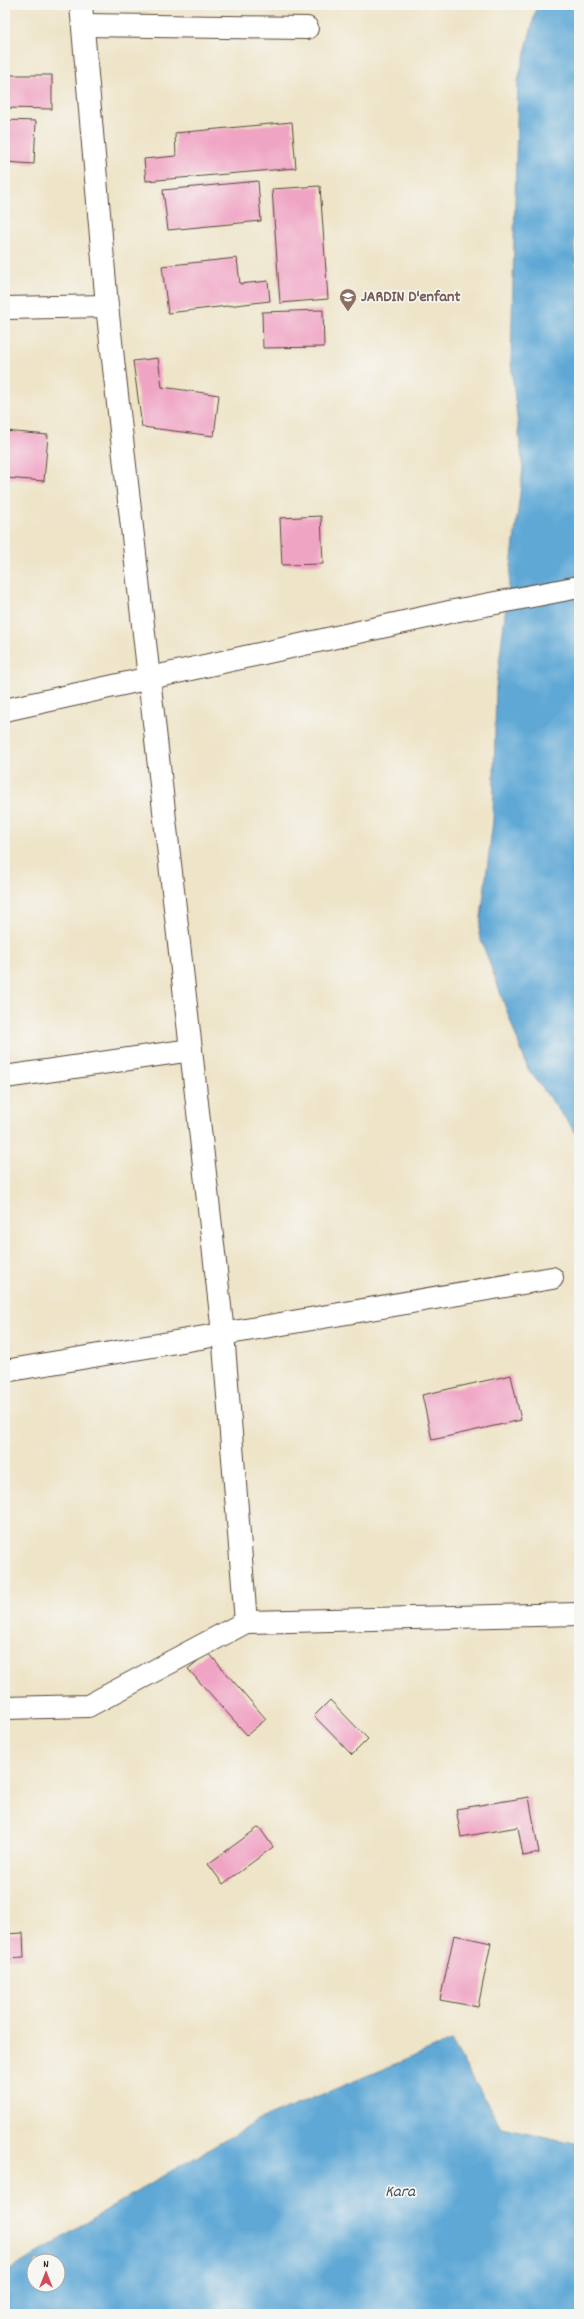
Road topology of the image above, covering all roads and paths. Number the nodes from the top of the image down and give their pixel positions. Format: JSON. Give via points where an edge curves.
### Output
{"nodes":[{"id":1,"x":82,"y":15,"type":"edge"},
{"id":2,"x":307,"y":28,"type":"dead end"},
{"id":3,"x":107,"y":306,"type":"junction"},
{"id":4,"x":5,"y":308,"type":"edge"},
{"id":5,"x":579,"y":587,"type":"edge"},
{"id":6,"x":149,"y":677,"type":"junction"},
{"id":7,"x":5,"y":710,"type":"edge"},
{"id":8,"x":191,"y":1050,"type":"junction"},
{"id":9,"x":5,"y":1077,"type":"edge"},
{"id":10,"x":552,"y":1278,"type":"dead end"},
{"id":11,"x":223,"y":1333,"type":"junction"},
{"id":12,"x":5,"y":1371,"type":"edge"},
{"id":13,"x":579,"y":1614,"type":"edge"},
{"id":14,"x":246,"y":1622,"type":"junction"},
{"id":15,"x":5,"y":1708,"type":"edge"}],
"edges":[{"from":1,"to":2,"type":"street"},
{"from":1,"to":3,"type":"street"},
{"from":3,"to":4,"type":"street"},
{"from":3,"to":6,"type":"street"},
{"from":5,"to":6,"type":"street","via":[[454,611]]},
{"from":6,"to":7,"type":"street"},
{"from":6,"to":8,"type":"street"},
{"from":8,"to":9,"type":"street"},
{"from":8,"to":11,"type":"street"},
{"from":10,"to":11,"type":"street"},
{"from":11,"to":12,"type":"street"},
{"from":11,"to":14,"type":"street"},
{"from":13,"to":14,"type":"street"},
{"from":14,"to":15,"type":"street","via":[[88,1706]]}]}
